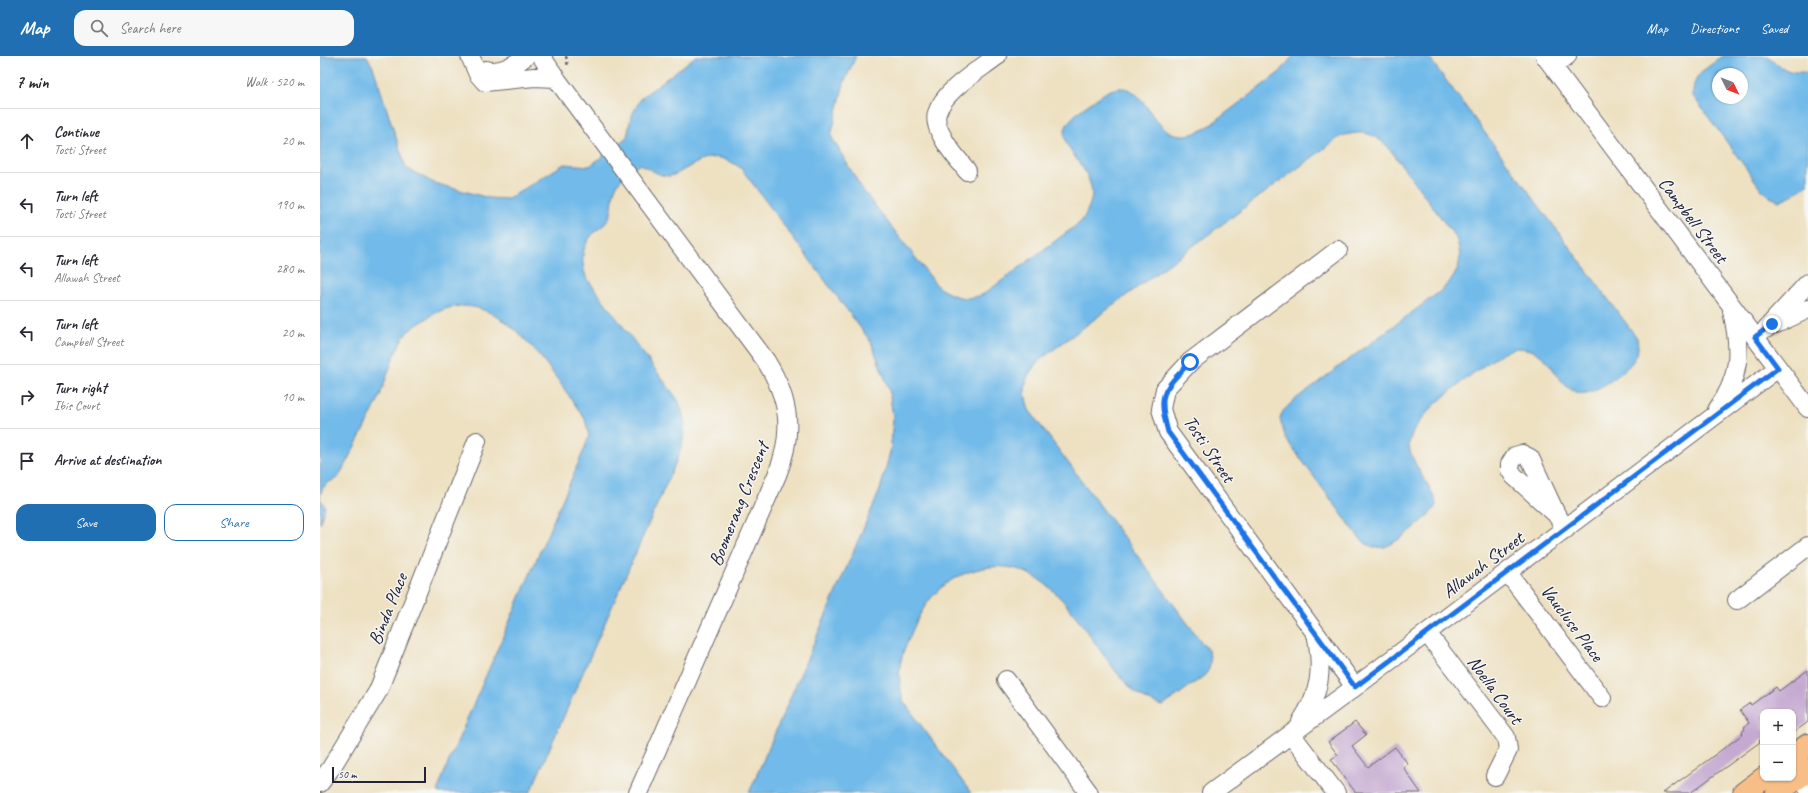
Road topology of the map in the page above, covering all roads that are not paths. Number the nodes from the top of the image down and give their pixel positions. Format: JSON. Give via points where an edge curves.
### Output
{"nodes":[{"id":1,"x":470,"y":56,"type":"edge"},
{"id":2,"x":474,"y":56,"type":"edge"},
{"id":3,"x":526,"y":56,"type":"edge"},
{"id":4,"x":541,"y":56,"type":"edge"},
{"id":5,"x":997,"y":56,"type":"edge"},
{"id":6,"x":1555,"y":60,"type":"edge"},
{"id":7,"x":556,"y":78,"type":"junction"},
{"id":8,"x":967,"y":171,"type":"dead end"},
{"id":9,"x":1338,"y":250,"type":"dead end"},
{"id":10,"x":1808,"y":283,"type":"edge"},
{"id":11,"x":1730,"y":303,"type":"junction"},
{"id":12,"x":1808,"y":309,"type":"edge"},
{"id":13,"x":1761,"y":333,"type":"junction"},
{"id":14,"x":1778,"y":368,"type":"junction"},
{"id":15,"x":1808,"y":408,"type":"edge"},
{"id":16,"x":1707,"y":422,"type":"junction"},
{"id":17,"x":477,"y":440,"type":"dead end"},
{"id":18,"x":1808,"y":546,"type":"edge"},
{"id":19,"x":1508,"y":573,"type":"junction"},
{"id":20,"x":1737,"y":600,"type":"dead end"},
{"id":21,"x":1427,"y":633,"type":"junction"},
{"id":22,"x":1316,"y":635,"type":"junction"},
{"id":23,"x":1006,"y":680,"type":"dead end"},
{"id":24,"x":1355,"y":687,"type":"junction"},
{"id":25,"x":1602,"y":698,"type":"dead end"},
{"id":26,"x":1294,"y":732,"type":"junction"},
{"id":27,"x":1808,"y":745,"type":"edge"},
{"id":28,"x":1796,"y":754,"type":"edge"},
{"id":29,"x":1495,"y":776,"type":"dead end"},
{"id":30,"x":1805,"y":778,"type":"edge"},
{"id":31,"x":1760,"y":781,"type":"edge"},
{"id":32,"x":320,"y":783,"type":"edge"},
{"id":33,"x":638,"y":793,"type":"edge"},
{"id":34,"x":1089,"y":793,"type":"edge"},
{"id":35,"x":1212,"y":793,"type":"edge"},
{"id":36,"x":1336,"y":793,"type":"edge"},
{"id":37,"x":1744,"y":793,"type":"edge"},
{"id":38,"x":1777,"y":793,"type":"edge"}],
"edges":[{"from":1,"to":7,"type":"street","via":[[478,74],[485,82],[534,77]]},
{"from":2,"to":3,"type":"street","via":[[481,66],[492,71],[507,68]]},
{"from":4,"to":7,"type":"street","name":"Boomerang Crescent"},
{"from":5,"to":8,"type":"street","via":[[957,86],[943,101],[937,113],[942,137]]},
{"from":6,"to":11,"type":"street","name":"Campbell Street"},
{"from":7,"to":33,"type":"street","name":"Boomerang Crescent","via":[[766,361],[777,379],[785,401],[788,422],[784,458]]},
{"from":9,"to":22,"type":"street","name":"Tosti Street","via":[[1190,362],[1165,389],[1161,409],[1168,432]]},
{"from":10,"to":13,"type":"street"},
{"from":11,"to":13,"type":"street","name":"Campbell Street"},
{"from":11,"to":16,"type":"street","via":[[1738,338],[1736,368],[1726,396]]},
{"from":12,"to":13,"type":"street"},
{"from":13,"to":14,"type":"street","name":"Campbell Street"},
{"from":14,"to":15,"type":"street","name":"Campbell Street"},
{"from":14,"to":16,"type":"street","name":"Allawah Street"},
{"from":16,"to":19,"type":"street","name":"Allawah Street","via":[[1561,522]]},
{"from":17,"to":32,"type":"street","name":"Binda Place","via":[[378,691]]},
{"from":18,"to":20,"type":"street"},
{"from":19,"to":21,"type":"street","name":"Allawah Street"},
{"from":19,"to":25,"type":"street","name":"Vaucluse Place"},
{"from":21,"to":24,"type":"street","name":"Allawah Street"},
{"from":21,"to":29,"type":"street","name":"Noella Court","via":[[1506,737],[1508,750]]},
{"from":22,"to":24,"type":"street","name":"Tosti Street"},
{"from":22,"to":26,"type":"street","via":[[1320,663],[1319,683],[1312,705]]},
{"from":23,"to":34,"type":"street"},
{"from":24,"to":26,"type":"street","name":"Allawah Street"},
{"from":26,"to":35,"type":"street","name":"Allawah Street"},
{"from":26,"to":36,"type":"street"},
{"from":27,"to":28,"type":"main road"},
{"from":30,"to":38,"type":"main road"},
{"from":31,"to":37,"type":"main road"}]}
